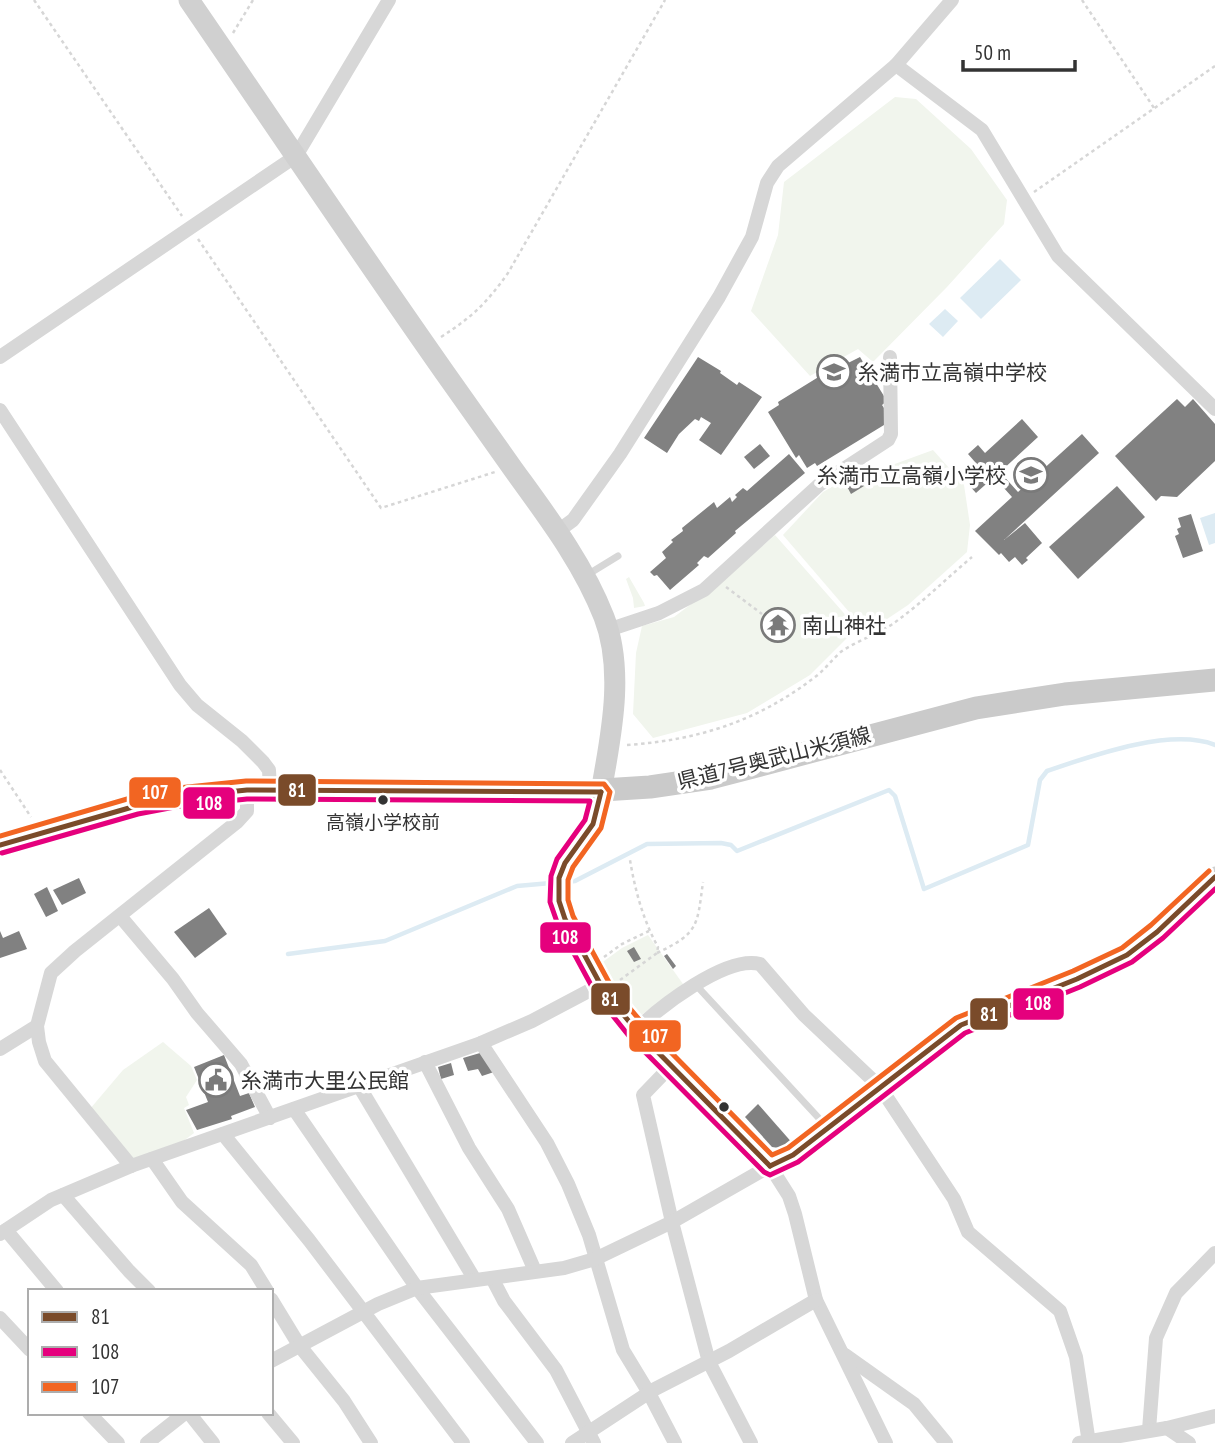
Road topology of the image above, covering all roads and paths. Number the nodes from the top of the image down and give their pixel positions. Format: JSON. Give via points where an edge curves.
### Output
{"nodes":[{"id":1,"x":34,"y":0,"type":"edge"},
{"id":2,"x":189,"y":0,"type":"edge"},
{"id":3,"x":253,"y":0,"type":"edge"},
{"id":4,"x":389,"y":0,"type":"edge"},
{"id":5,"x":665,"y":0,"type":"edge"},
{"id":6,"x":952,"y":0,"type":"edge"},
{"id":7,"x":1082,"y":0,"type":"edge"},
{"id":8,"x":223,"y":50,"type":"junction"},
{"id":9,"x":896,"y":65,"type":"junction"},
{"id":10,"x":1215,"y":66,"type":"edge"},
{"id":11,"x":1154,"y":108,"type":"junction"},
{"id":12,"x":296,"y":156,"type":"junction"},
{"id":13,"x":1024,"y":199,"type":"junction"},
{"id":14,"x":189,"y":227,"type":"junction"},
{"id":15,"x":427,"y":347,"type":"junction"},
{"id":16,"x":0,"y":357,"type":"edge"},
{"id":17,"x":890,"y":357,"type":"dead end"},
{"id":18,"x":0,"y":410,"type":"edge"},
{"id":19,"x":1215,"y":410,"type":"edge"},
{"id":20,"x":512,"y":467,"type":"junction"},
{"id":21,"x":558,"y":531,"type":"junction"},
{"id":22,"x":618,"y":556,"type":"dead end"},
{"id":23,"x":972,"y":557,"type":"dead end"},
{"id":24,"x":584,"y":577,"type":"junction"},
{"id":25,"x":730,"y":591,"type":"dead end"},
{"id":26,"x":762,"y":614,"type":"dead end"},
{"id":27,"x":608,"y":630,"type":"junction"},
{"id":28,"x":1215,"y":680,"type":"edge"},
{"id":29,"x":620,"y":745,"type":"dead end"},
{"id":30,"x":0,"y":771,"type":"edge"},
{"id":31,"x":259,"y":789,"type":"junction"},
{"id":32,"x":601,"y":792,"type":"junction"},
{"id":33,"x":40,"y":832,"type":"junction"},
{"id":34,"x":0,"y":845,"type":"edge"},
{"id":35,"x":630,"y":860,"type":"dead end"},
{"id":36,"x":1215,"y":877,"type":"edge"},
{"id":37,"x":703,"y":882,"type":"dead end"},
{"id":38,"x":120,"y":916,"type":"junction"},
{"id":39,"x":649,"y":930,"type":"junction"},
{"id":40,"x":657,"y":953,"type":"junction"},
{"id":41,"x":598,"y":982,"type":"junction"},
{"id":42,"x":695,"y":984,"type":"junction"},
{"id":43,"x":37,"y":1026,"type":"junction"},
{"id":44,"x":636,"y":1030,"type":"junction"},
{"id":45,"x":481,"y":1043,"type":"junction"},
{"id":46,"x":0,"y":1049,"type":"edge"},
{"id":47,"x":425,"y":1062,"type":"junction"},
{"id":48,"x":671,"y":1066,"type":"junction"},
{"id":49,"x":359,"y":1086,"type":"junction"},
{"id":50,"x":880,"y":1087,"type":"junction"},
{"id":51,"x":294,"y":1110,"type":"junction"},
{"id":52,"x":270,"y":1118,"type":"junction"},
{"id":53,"x":828,"y":1127,"type":"junction"},
{"id":54,"x":223,"y":1134,"type":"junction"},
{"id":55,"x":152,"y":1159,"type":"junction"},
{"id":56,"x":131,"y":1166,"type":"junction"},
{"id":57,"x":770,"y":1166,"type":"junction"},
{"id":58,"x":63,"y":1195,"type":"junction"},
{"id":59,"x":672,"y":1222,"type":"junction"},
{"id":60,"x":3,"y":1232,"type":"edge"},
{"id":61,"x":1215,"y":1253,"type":"edge"},
{"id":62,"x":595,"y":1259,"type":"junction"},
{"id":63,"x":535,"y":1271,"type":"junction"},
{"id":64,"x":492,"y":1278,"type":"junction"},
{"id":65,"x":475,"y":1280,"type":"junction"},
{"id":66,"x":417,"y":1288,"type":"junction"},
{"id":67,"x":55,"y":1289,"type":"edge"},
{"id":68,"x":147,"y":1289,"type":"edge"},
{"id":69,"x":266,"y":1289,"type":"edge"},
{"id":70,"x":816,"y":1300,"type":"junction"},
{"id":71,"x":273,"y":1302,"type":"edge"},
{"id":72,"x":363,"y":1311,"type":"junction"},
{"id":73,"x":0,"y":1318,"type":"edge"},
{"id":74,"x":299,"y":1345,"type":"junction"},
{"id":75,"x":28,"y":1348,"type":"edge"},
{"id":76,"x":841,"y":1352,"type":"junction"},
{"id":77,"x":273,"y":1360,"type":"edge"},
{"id":78,"x":709,"y":1362,"type":"junction"},
{"id":79,"x":649,"y":1392,"type":"junction"},
{"id":80,"x":91,"y":1415,"type":"edge"},
{"id":81,"x":184,"y":1415,"type":"edge"},
{"id":82,"x":189,"y":1415,"type":"edge"},
{"id":83,"x":270,"y":1415,"type":"edge"},
{"id":84,"x":1215,"y":1416,"type":"edge"},
{"id":85,"x":1167,"y":1428,"type":"junction"},
{"id":86,"x":1149,"y":1430,"type":"junction"},
{"id":87,"x":591,"y":1438,"type":"edge"},
{"id":88,"x":1085,"y":1442,"type":"edge"},
{"id":89,"x":118,"y":1443,"type":"edge"},
{"id":90,"x":147,"y":1443,"type":"edge"},
{"id":91,"x":213,"y":1443,"type":"edge"},
{"id":92,"x":293,"y":1443,"type":"edge"},
{"id":93,"x":371,"y":1443,"type":"edge"},
{"id":94,"x":463,"y":1443,"type":"edge"},
{"id":95,"x":537,"y":1443,"type":"edge"},
{"id":96,"x":572,"y":1443,"type":"edge"},
{"id":97,"x":675,"y":1443,"type":"edge"},
{"id":98,"x":751,"y":1443,"type":"edge"},
{"id":99,"x":886,"y":1443,"type":"edge"},
{"id":100,"x":946,"y":1443,"type":"edge"},
{"id":101,"x":1189,"y":1443,"type":"edge"}],
"edges":[{"from":1,"to":14,"type":"path"},
{"from":2,"to":8,"type":"street"},
{"from":3,"to":8,"type":"path"},
{"from":4,"to":12,"type":"street"},
{"from":5,"to":15,"type":"path","via":[[508,273],[472,316]]},
{"from":6,"to":9,"type":"street"},
{"from":7,"to":11,"type":"path"},
{"from":8,"to":12,"type":"street"},
{"from":9,"to":13,"type":"street","via":[[982,130]]},
{"from":9,"to":21,"type":"street","via":[[778,166],[768,183],[752,237],[719,297],[620,454],[573,520]]},
{"from":10,"to":11,"type":"path"},
{"from":11,"to":13,"type":"path"},
{"from":12,"to":14,"type":"street"},
{"from":12,"to":15,"type":"street"},
{"from":13,"to":19,"type":"street","via":[[1058,256]]},
{"from":14,"to":16,"type":"street"},
{"from":14,"to":20,"type":"path","via":[[381,508]]},
{"from":15,"to":20,"type":"street"},
{"from":17,"to":27,"type":"street","via":[[888,440],[819,485],[704,590],[659,613]]},
{"from":18,"to":31,"type":"street","via":[[180,685],[269,770]]},
{"from":20,"to":21,"type":"street"},
{"from":21,"to":24,"type":"street"},
{"from":22,"to":24,"type":"lane"},
{"from":23,"to":29,"type":"path","via":[[897,622],[842,652],[801,688],[747,720],[705,733]]},
{"from":24,"to":27,"type":"street"},
{"from":25,"to":26,"type":"path"},
{"from":27,"to":32,"type":"street","via":[[614,694]]},
{"from":28,"to":32,"type":"main road","name":"県道7号奥武山米須線","via":[[1065,694],[976,708],[711,778]]},
{"from":30,"to":33,"type":"path"},
{"from":31,"to":32,"type":"main road","name":"県道7号奥武山米須線"},
{"from":31,"to":33,"type":"main road","name":"県道7号奥武山米須線","via":[[179,797]]},
{"from":31,"to":38,"type":"street","via":[[237,822]]},
{"from":32,"to":41,"type":"street","via":[[593,824],[559,878],[565,919]]},
{"from":33,"to":34,"type":"main road","name":"県道7号奥武山米須線"},
{"from":35,"to":39,"type":"path"},
{"from":36,"to":50,"type":"street","via":[[1127,955],[961,1025]]},
{"from":37,"to":40,"type":"path","via":[[694,927],[684,940]]},
{"from":38,"to":43,"type":"street","via":[[51,973]]},
{"from":38,"to":52,"type":"street","via":[[241,1064]]},
{"from":39,"to":40,"type":"path"},
{"from":39,"to":41,"type":"path","via":[[622,944]]},
{"from":40,"to":41,"type":"path"},
{"from":41,"to":44,"type":"street"},
{"from":41,"to":45,"type":"street","via":[[532,1021]]},
{"from":42,"to":44,"type":"street"},
{"from":42,"to":50,"type":"street","via":[[727,969],[760,964],[804,1015]]},
{"from":42,"to":53,"type":"lane"},
{"from":43,"to":46,"type":"street"},
{"from":43,"to":56,"type":"street","via":[[45,1061]]},
{"from":44,"to":48,"type":"street"},
{"from":45,"to":47,"type":"street"},
{"from":45,"to":62,"type":"street","via":[[547,1143],[568,1184]]},
{"from":47,"to":49,"type":"street"},
{"from":47,"to":63,"type":"street","via":[[469,1148],[508,1209]]},
{"from":48,"to":57,"type":"street"},
{"from":48,"to":59,"type":"street","via":[[643,1095]]},
{"from":49,"to":51,"type":"street"},
{"from":49,"to":65,"type":"street"},
{"from":50,"to":53,"type":"street"},
{"from":50,"to":88,"type":"street","via":[[954,1199],[968,1232],[1060,1311],[1076,1357]]},
{"from":51,"to":52,"type":"street"},
{"from":51,"to":66,"type":"street"},
{"from":52,"to":54,"type":"street"},
{"from":53,"to":57,"type":"street","via":[[793,1155]]},
{"from":54,"to":55,"type":"street"},
{"from":54,"to":72,"type":"street"},
{"from":55,"to":56,"type":"street"},
{"from":55,"to":69,"type":"street","via":[[181,1202],[251,1265]]},
{"from":56,"to":58,"type":"street"},
{"from":57,"to":59,"type":"street"},
{"from":57,"to":70,"type":"street","via":[[789,1196]]},
{"from":58,"to":60,"type":"street"},
{"from":58,"to":68,"type":"street"},
{"from":59,"to":62,"type":"street"},
{"from":59,"to":78,"type":"street"},
{"from":60,"to":67,"type":"street"},
{"from":61,"to":86,"type":"street","via":[[1176,1293],[1156,1338]]},
{"from":62,"to":63,"type":"street"},
{"from":62,"to":79,"type":"street","via":[[622,1350]]},
{"from":63,"to":64,"type":"street"},
{"from":64,"to":65,"type":"street"},
{"from":64,"to":87,"type":"street","via":[[556,1370]]},
{"from":65,"to":66,"type":"street"},
{"from":66,"to":72,"type":"street"},
{"from":66,"to":95,"type":"street"},
{"from":70,"to":76,"type":"street"},
{"from":70,"to":78,"type":"street"},
{"from":71,"to":74,"type":"street"},
{"from":72,"to":74,"type":"street"},
{"from":72,"to":94,"type":"street"},
{"from":73,"to":75,"type":"street"},
{"from":74,"to":77,"type":"street"},
{"from":74,"to":93,"type":"street"},
{"from":76,"to":99,"type":"street"},
{"from":76,"to":100,"type":"street","via":[[914,1404]]},
{"from":78,"to":79,"type":"street"},
{"from":78,"to":98,"type":"street"},
{"from":79,"to":87,"type":"street"},
{"from":79,"to":97,"type":"street"},
{"from":80,"to":89,"type":"street"},
{"from":81,"to":90,"type":"street"},
{"from":82,"to":91,"type":"street"},
{"from":83,"to":92,"type":"street"},
{"from":84,"to":85,"type":"street"},
{"from":85,"to":86,"type":"street"},
{"from":85,"to":101,"type":"street"},
{"from":86,"to":88,"type":"street"},
{"from":87,"to":96,"type":"street"}]}
